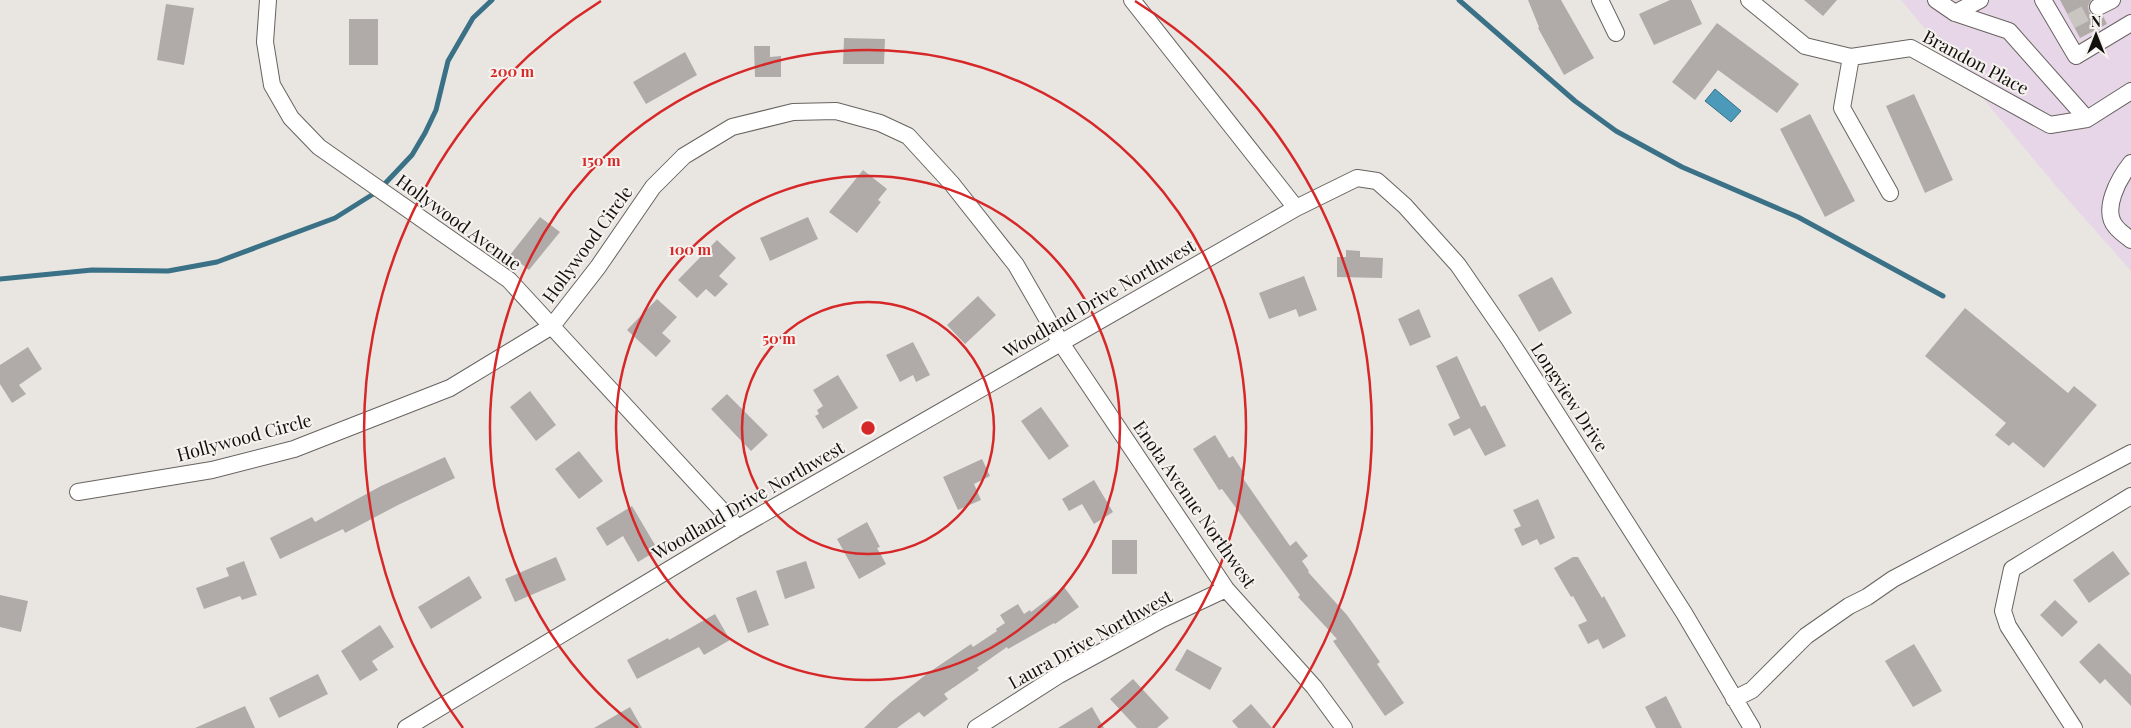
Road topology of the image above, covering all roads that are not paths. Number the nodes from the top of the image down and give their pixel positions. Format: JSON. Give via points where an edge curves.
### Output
{"nodes":[{"id":1,"x":268,"y":0,"type":"edge"},
{"id":2,"x":1132,"y":0,"type":"edge"},
{"id":3,"x":1600,"y":0,"type":"edge"},
{"id":4,"x":1749,"y":0,"type":"edge"},
{"id":5,"x":1936,"y":0,"type":"edge"},
{"id":6,"x":1978,"y":0,"type":"edge"},
{"id":7,"x":2047,"y":2,"type":"edge"},
{"id":8,"x":1956,"y":13,"type":"junction"},
{"id":9,"x":2131,"y":23,"type":"edge"},
{"id":10,"x":1616,"y":33,"type":"dead end"},
{"id":11,"x":1851,"y":58,"type":"junction"},
{"id":12,"x":2131,"y":92,"type":"edge"},
{"id":13,"x":2087,"y":119,"type":"junction"},
{"id":14,"x":2131,"y":163,"type":"edge"},
{"id":15,"x":1890,"y":193,"type":"dead end"},
{"id":16,"x":1296,"y":208,"type":"junction"},
{"id":17,"x":2131,"y":240,"type":"edge"},
{"id":18,"x":552,"y":326,"type":"junction"},
{"id":19,"x":1061,"y":343,"type":"junction"},
{"id":20,"x":2131,"y":453,"type":"edge"},
{"id":21,"x":78,"y":492,"type":"dead end"},
{"id":22,"x":2131,"y":496,"type":"edge"},
{"id":23,"x":738,"y":528,"type":"junction"},
{"id":24,"x":1226,"y":589,"type":"junction"},
{"id":25,"x":1734,"y":699,"type":"junction"},
{"id":26,"x":406,"y":728,"type":"edge"},
{"id":27,"x":976,"y":728,"type":"edge"},
{"id":28,"x":1344,"y":728,"type":"edge"},
{"id":29,"x":1752,"y":728,"type":"edge"},
{"id":30,"x":2074,"y":728,"type":"edge"}],
"edges":[{"from":1,"to":18,"type":"street","name":"Hollywood Avenue","via":[[265,42],[272,85],[291,118],[319,147],[509,280]]},
{"from":2,"to":16,"type":"street"},
{"from":3,"to":10,"type":"street"},
{"from":4,"to":11,"type":"street","name":"Brandon Place","via":[[1805,46]]},
{"from":5,"to":8,"type":"street"},
{"from":6,"to":8,"type":"street"},
{"from":7,"to":9,"type":"street","via":[[2065,24],[2076,56]]},
{"from":8,"to":13,"type":"street","via":[[2009,31]]},
{"from":11,"to":13,"type":"street","name":"Brandon Place","via":[[1911,48],[2050,125]]},
{"from":11,"to":15,"type":"street","via":[[1842,108]]},
{"from":12,"to":13,"type":"street","name":"Brandon Place"},
{"from":14,"to":17,"type":"street","via":[[2109,208],[2114,226]]},
{"from":16,"to":19,"type":"street","name":"Woodland Drive Northwest"},
{"from":16,"to":25,"type":"street","name":"Longview Drive","via":[[1357,178],[1376,181],[1405,206],[1458,265],[1684,613]]},
{"from":18,"to":19,"type":"street","name":"Hollywood Circle","via":[[598,267],[653,187],[684,156],[732,127],[793,112],[836,111],[880,123],[908,136],[952,184],[1016,265]]},
{"from":18,"to":21,"type":"street","name":"Hollywood Circle","via":[[450,388],[294,449],[212,470]]},
{"from":18,"to":23,"type":"street","name":"Hollywood Avenue"},
{"from":19,"to":23,"type":"street","name":"Woodland Drive Northwest"},
{"from":19,"to":24,"type":"street","name":"Enota Avenue Northwest"},
{"from":20,"to":25,"type":"street","via":[[1893,579],[1849,606],[1806,636],[1752,690]]},
{"from":22,"to":30,"type":"street","via":[[2012,569],[2003,611],[2008,626]]},
{"from":23,"to":26,"type":"street","name":"Woodland Drive Northwest"},
{"from":24,"to":27,"type":"street","name":"Laura Drive Northwest","via":[[1162,619],[1059,675]]},
{"from":24,"to":28,"type":"street","name":"Enota Avenue Northwest","via":[[1314,687]]},
{"from":25,"to":29,"type":"street","name":"Longview Drive"}]}
